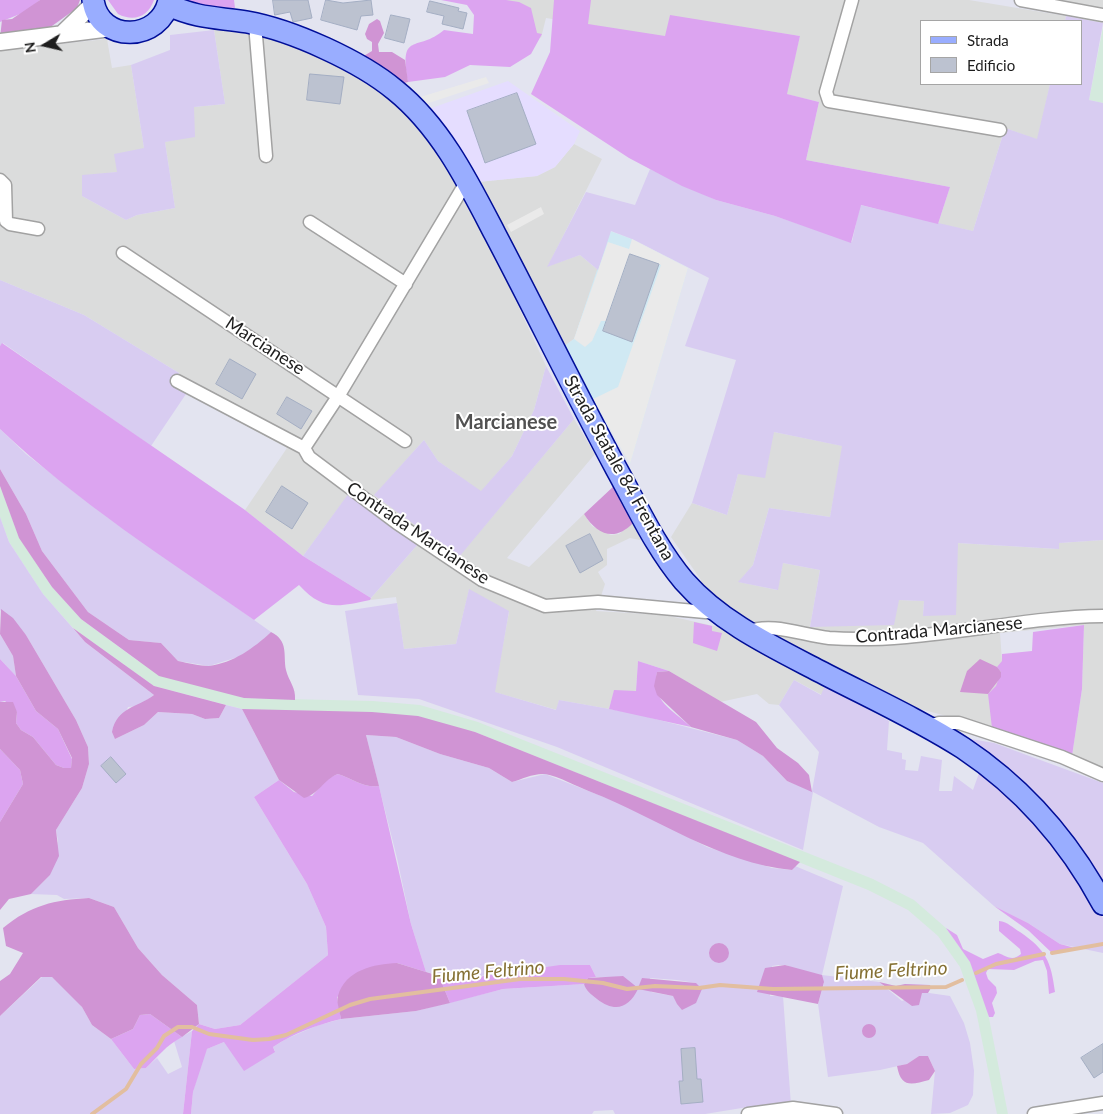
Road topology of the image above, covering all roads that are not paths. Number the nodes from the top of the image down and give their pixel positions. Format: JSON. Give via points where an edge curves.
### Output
{"nodes":[{"id":1,"x":852,"y":0,"type":"edge"},
{"id":2,"x":1021,"y":0,"type":"edge"},
{"id":3,"x":93,"y":1,"type":"edge"},
{"id":4,"x":168,"y":2,"type":"edge"},
{"id":5,"x":1103,"y":14,"type":"edge"},
{"id":6,"x":214,"y":19,"type":"junction"},
{"id":7,"x":255,"y":24,"type":"junction"},
{"id":8,"x":111,"y":28,"type":"junction"},
{"id":9,"x":150,"y":28,"type":"junction"},
{"id":10,"x":63,"y":33,"type":"junction"},
{"id":11,"x":0,"y":42,"type":"edge"},
{"id":12,"x":1000,"y":130,"type":"dead end"},
{"id":13,"x":266,"y":156,"type":"dead end"},
{"id":14,"x":0,"y":180,"type":"edge"},
{"id":15,"x":469,"y":185,"type":"junction"},
{"id":16,"x":310,"y":222,"type":"dead end"},
{"id":17,"x":38,"y":229,"type":"dead end"},
{"id":18,"x":123,"y":253,"type":"dead end"},
{"id":19,"x":406,"y":284,"type":"junction"},
{"id":20,"x":177,"y":382,"type":"dead end"},
{"id":21,"x":340,"y":395,"type":"junction"},
{"id":22,"x":405,"y":440,"type":"dead end"},
{"id":23,"x":304,"y":448,"type":"junction"},
{"id":24,"x":719,"y":613,"type":"junction"},
{"id":25,"x":1103,"y":616,"type":"edge"},
{"id":26,"x":747,"y":632,"type":"junction"},
{"id":27,"x":926,"y":727,"type":"junction"},
{"id":28,"x":1103,"y":775,"type":"edge"},
{"id":29,"x":1103,"y":904,"type":"edge"},
{"id":30,"x":1103,"y":1103,"type":"edge"},
{"id":31,"x":748,"y":1114,"type":"edge"},
{"id":32,"x":836,"y":1114,"type":"edge"},
{"id":33,"x":1035,"y":1114,"type":"edge"}],
"edges":[{"from":1,"to":12,"type":"street","via":[[826,92],[829,101]]},
{"from":2,"to":5,"type":"street"},
{"from":3,"to":8,"type":"main road","via":[[103,21]]},
{"from":3,"to":10,"type":"street"},
{"from":4,"to":6,"type":"main road","name":"Strada Statale 84 Frentana","via":[[190,15]]},
{"from":4,"to":9,"type":"main road","via":[[158,22]]},
{"from":6,"to":7,"type":"main road","name":"Strada Statale 84 Frentana"},
{"from":6,"to":9,"type":"main road","name":"Strada Statale 84 Frentana"},
{"from":7,"to":13,"type":"street"},
{"from":7,"to":15,"type":"main road","name":"Strada Statale 84 Frentana","via":[[277,29],[342,57],[396,90],[444,143]]},
{"from":8,"to":9,"type":"main road","name":"Strada Statale 84 Frentana","via":[[133,34]]},
{"from":8,"to":10,"type":"street"},
{"from":10,"to":11,"type":"street"},
{"from":14,"to":17,"type":"street","via":[[5,185],[6,221]]},
{"from":15,"to":19,"type":"street","via":[[462,189]]},
{"from":15,"to":24,"type":"main road","name":"Strada Statale 84 Frentana","via":[[576,394],[652,533],[684,580]]},
{"from":16,"to":19,"type":"street"},
{"from":18,"to":21,"type":"street","name":"Marcianese"},
{"from":19,"to":21,"type":"street"},
{"from":20,"to":23,"type":"street","name":"Contrada Marcianese"},
{"from":21,"to":22,"type":"street","name":"Marcianese"},
{"from":21,"to":23,"type":"street"},
{"from":23,"to":24,"type":"street","name":"Contrada Marcianese","via":[[309,457],[397,523],[482,580],[545,606],[598,602]]},
{"from":24,"to":26,"type":"main road","name":"Strada Statale 84 Frentana"},
{"from":25,"to":26,"type":"street","name":"Contrada Marcianese","via":[[869,640],[827,638],[760,627]]},
{"from":26,"to":27,"type":"main road","name":"Strada Statale 84 Frentana"},
{"from":27,"to":28,"type":"street","via":[[959,723],[1062,757]]},
{"from":27,"to":29,"type":"main road","name":"Strada Statale 84 Frentana","via":[[963,748],[1024,797],[1059,835],[1089,877]]},
{"from":30,"to":33,"type":"street"},
{"from":31,"to":32,"type":"street","via":[[793,1108]]}]}
